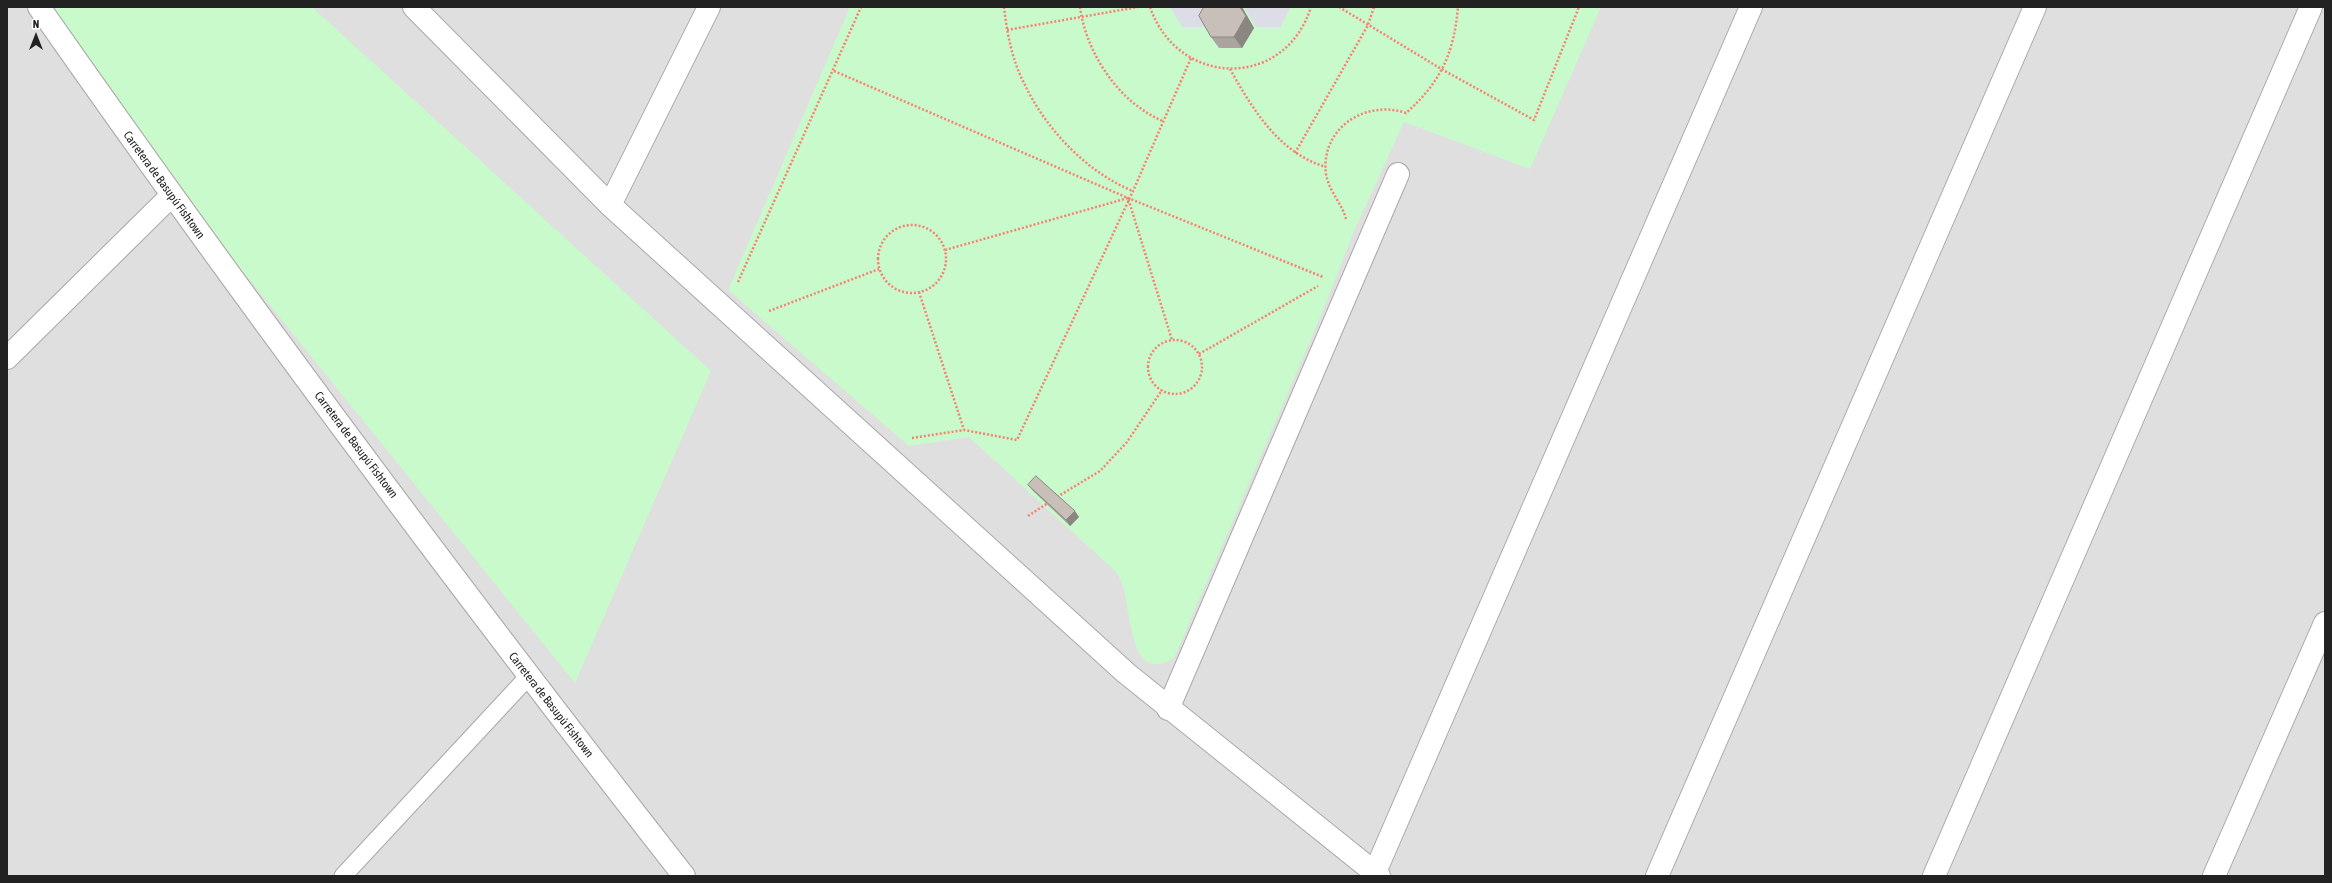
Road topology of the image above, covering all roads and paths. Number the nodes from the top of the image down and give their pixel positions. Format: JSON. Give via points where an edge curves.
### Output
{"nodes":[{"id":1,"x":39,"y":7,"type":"edge"},
{"id":2,"x":709,"y":7,"type":"edge"},
{"id":3,"x":861,"y":7,"type":"edge"},
{"id":4,"x":1004,"y":7,"type":"edge"},
{"id":5,"x":1080,"y":7,"type":"edge"},
{"id":6,"x":1138,"y":7,"type":"edge"},
{"id":7,"x":1150,"y":7,"type":"edge"},
{"id":8,"x":1311,"y":7,"type":"edge"},
{"id":9,"x":1339,"y":7,"type":"edge"},
{"id":10,"x":1374,"y":7,"type":"edge"},
{"id":11,"x":1458,"y":7,"type":"edge"},
{"id":12,"x":1579,"y":7,"type":"edge"},
{"id":13,"x":1751,"y":7,"type":"edge"},
{"id":14,"x":2035,"y":7,"type":"edge"},
{"id":15,"x":2310,"y":7,"type":"edge"},
{"id":16,"x":421,"y":10,"type":"edge"},
{"id":17,"x":1082,"y":17,"type":"junction"},
{"id":18,"x":1368,"y":25,"type":"junction"},
{"id":19,"x":1006,"y":30,"type":"junction"},
{"id":20,"x":1191,"y":58,"type":"junction"},
{"id":21,"x":1230,"y":69,"type":"junction"},
{"id":22,"x":1444,"y":70,"type":"junction"},
{"id":23,"x":834,"y":71,"type":"junction"},
{"id":24,"x":1163,"y":121,"type":"junction"},
{"id":25,"x":1295,"y":153,"type":"junction"},
{"id":26,"x":1326,"y":167,"type":"dead end"},
{"id":27,"x":1398,"y":174,"type":"dead end"},
{"id":28,"x":1133,"y":191,"type":"junction"},
{"id":29,"x":171,"y":196,"type":"junction"},
{"id":30,"x":1128,"y":198,"type":"junction"},
{"id":31,"x":610,"y":205,"type":"junction"},
{"id":32,"x":945,"y":250,"type":"junction"},
{"id":33,"x":879,"y":269,"type":"junction"},
{"id":34,"x":1329,"y":280,"type":"junction"},
{"id":35,"x":735,"y":289,"type":"dead end"},
{"id":36,"x":1348,"y":289,"type":"junction"},
{"id":37,"x":920,"y":292,"type":"junction"},
{"id":38,"x":761,"y":314,"type":"dead end"},
{"id":39,"x":1172,"y":340,"type":"junction"},
{"id":40,"x":1199,"y":354,"type":"junction"},
{"id":41,"x":7,"y":358,"type":"edge"},
{"id":42,"x":1162,"y":390,"type":"junction"},
{"id":43,"x":964,"y":430,"type":"junction"},
{"id":44,"x":909,"y":439,"type":"dead end"},
{"id":45,"x":1028,"y":516,"type":"dead end"},
{"id":46,"x":2325,"y":623,"type":"edge"},
{"id":47,"x":528,"y":677,"type":"junction"},
{"id":48,"x":1168,"y":709,"type":"junction"},
{"id":49,"x":1377,"y":874,"type":"edge"},
{"id":50,"x":343,"y":876,"type":"edge"},
{"id":51,"x":684,"y":876,"type":"edge"},
{"id":52,"x":1657,"y":876,"type":"edge"},
{"id":53,"x":1934,"y":876,"type":"edge"},
{"id":54,"x":2214,"y":876,"type":"edge"}],
"edges":[{"from":1,"to":29,"type":"street","name":"Carretera de Basupú Fishtown"},
{"from":2,"to":31,"type":"street"},
{"from":3,"to":23,"type":"path"},
{"from":4,"to":19,"type":"path"},
{"from":5,"to":17,"type":"path"},
{"from":6,"to":17,"type":"path"},
{"from":7,"to":20,"type":"path","via":[[1164,36],[1176,49]]},
{"from":8,"to":21,"type":"path","via":[[1299,33],[1274,57],[1258,64]]},
{"from":9,"to":18,"type":"path"},
{"from":10,"to":18,"type":"path"},
{"from":11,"to":22,"type":"path","via":[[1456,29]]},
{"from":12,"to":22,"type":"path","via":[[1534,120]]},
{"from":13,"to":49,"type":"street"},
{"from":14,"to":52,"type":"street"},
{"from":15,"to":53,"type":"street"},
{"from":16,"to":31,"type":"street"},
{"from":17,"to":19,"type":"path"},
{"from":17,"to":24,"type":"path","via":[[1093,51],[1109,78],[1131,101]]},
{"from":18,"to":22,"type":"path"},
{"from":18,"to":25,"type":"path"},
{"from":19,"to":28,"type":"path","via":[[1024,83],[1048,124],[1081,158],[1120,186]]},
{"from":20,"to":21,"type":"path","via":[[1207,65]]},
{"from":20,"to":24,"type":"path"},
{"from":21,"to":25,"type":"path","via":[[1266,125]]},
{"from":23,"to":30,"type":"path"},
{"from":23,"to":35,"type":"path"},
{"from":24,"to":28,"type":"path"},
{"from":25,"to":26,"type":"path","via":[[1310,162]]},
{"from":27,"to":36,"type":"street"},
{"from":28,"to":30,"type":"path"},
{"from":29,"to":41,"type":"street"},
{"from":29,"to":47,"type":"street","name":"Carretera de Basupú Fishtown"},
{"from":30,"to":32,"type":"path"},
{"from":30,"to":34,"type":"path"},
{"from":30,"to":39,"type":"path"},
{"from":30,"to":43,"type":"path","via":[[1017,440]]},
{"from":31,"to":48,"type":"street","via":[[1126,674]]},
{"from":32,"to":33,"type":"path","via":[[939,238],[928,228],[914,224],[900,226],[888,233],[880,245],[877,259]]},
{"from":32,"to":37,"type":"path","via":[[947,258],[940,278],[930,288]]},
{"from":33,"to":37,"type":"path","via":[[884,280],[895,289],[909,293]]},
{"from":33,"to":38,"type":"path"},
{"from":34,"to":36,"type":"path"},
{"from":34,"to":40,"type":"path"},
{"from":36,"to":48,"type":"street"},
{"from":37,"to":43,"type":"path"},
{"from":39,"to":40,"type":"path","via":[[1188,344]]},
{"from":39,"to":42,"type":"path","via":[[1157,348],[1148,362],[1151,379]]},
{"from":40,"to":42,"type":"path","via":[[1202,368],[1198,383],[1178,394]]},
{"from":42,"to":45,"type":"path","via":[[1128,442],[1100,471]]},
{"from":43,"to":44,"type":"path"},
{"from":46,"to":54,"type":"street"},
{"from":47,"to":50,"type":"lane"},
{"from":47,"to":51,"type":"street","name":"Carretera de Basupú Fishtown"},
{"from":48,"to":49,"type":"street"}]}
